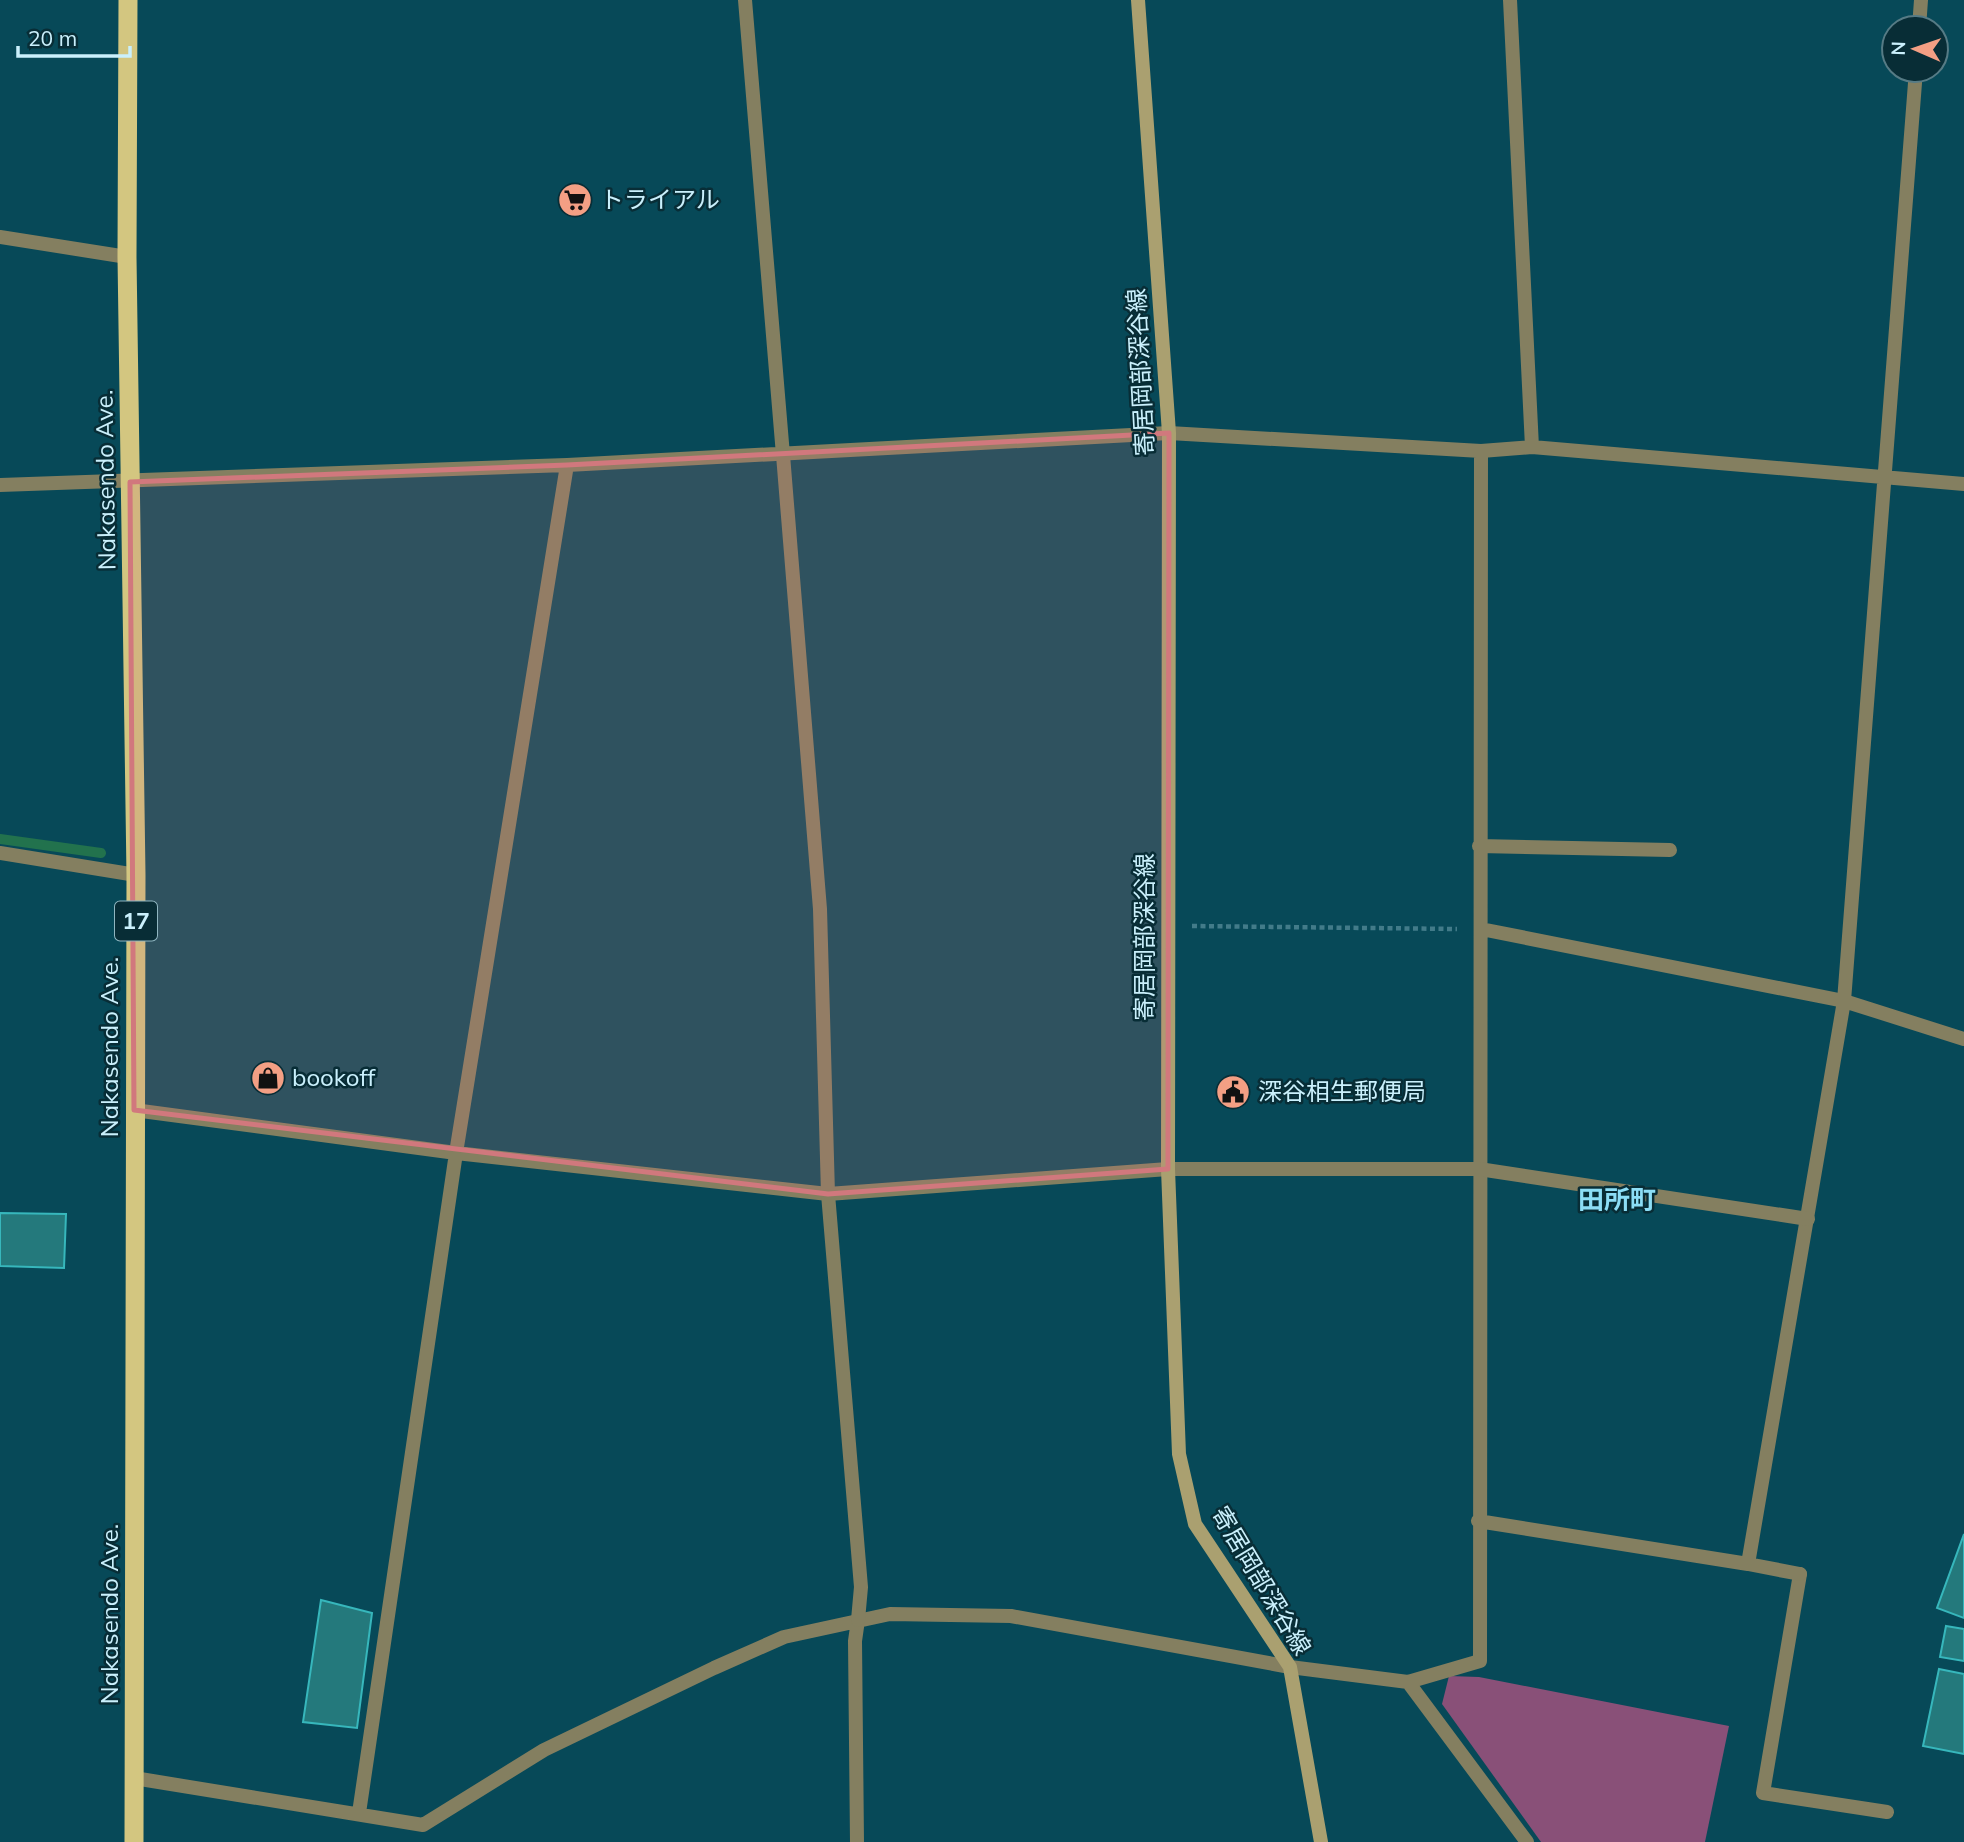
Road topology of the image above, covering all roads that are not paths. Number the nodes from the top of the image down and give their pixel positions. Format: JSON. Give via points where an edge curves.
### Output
{"nodes":[{"id":1,"x":128,"y":0,"type":"edge"},
{"id":2,"x":745,"y":0,"type":"edge"},
{"id":3,"x":1138,"y":0,"type":"edge"},
{"id":4,"x":1510,"y":0,"type":"edge"},
{"id":5,"x":1915,"y":84,"type":"edge"},
{"id":6,"x":0,"y":237,"type":"edge"},
{"id":7,"x":127,"y":257,"type":"junction"},
{"id":8,"x":1169,"y":432,"type":"junction"},
{"id":9,"x":1532,"y":447,"type":"junction"},
{"id":10,"x":1481,"y":451,"type":"junction"},
{"id":11,"x":783,"y":455,"type":"junction"},
{"id":12,"x":567,"y":465,"type":"junction"},
{"id":13,"x":1886,"y":477,"type":"junction"},
{"id":14,"x":130,"y":482,"type":"junction"},
{"id":15,"x":1964,"y":484,"type":"edge"},
{"id":16,"x":0,"y":485,"type":"edge"},
{"id":17,"x":1479,"y":846,"type":"junction"},
{"id":18,"x":1670,"y":850,"type":"dead end"},
{"id":19,"x":0,"y":853,"type":"edge"},
{"id":20,"x":136,"y":875,"type":"junction"},
{"id":21,"x":1481,"y":929,"type":"junction"},
{"id":22,"x":1844,"y":1001,"type":"junction"},
{"id":23,"x":1964,"y":1039,"type":"edge"},
{"id":24,"x":134,"y":1110,"type":"junction"},
{"id":25,"x":456,"y":1153,"type":"junction"},
{"id":26,"x":1479,"y":1168,"type":"junction"},
{"id":27,"x":1168,"y":1169,"type":"junction"},
{"id":28,"x":828,"y":1194,"type":"junction"},
{"id":29,"x":1808,"y":1219,"type":"junction"},
{"id":30,"x":1478,"y":1521,"type":"junction"},
{"id":31,"x":1748,"y":1564,"type":"junction"},
{"id":32,"x":858,"y":1620,"type":"junction"},
{"id":33,"x":1290,"y":1667,"type":"junction"},
{"id":34,"x":1408,"y":1682,"type":"junction"},
{"id":35,"x":134,"y":1778,"type":"junction"},
{"id":36,"x":1887,"y":1812,"type":"dead end"},
{"id":37,"x":359,"y":1813,"type":"junction"},
{"id":38,"x":134,"y":1842,"type":"edge"},
{"id":39,"x":858,"y":1842,"type":"edge"},
{"id":40,"x":1321,"y":1842,"type":"edge"},
{"id":41,"x":1527,"y":1842,"type":"edge"}],
"edges":[{"from":1,"to":7,"type":"highway","name":"Nakasendo Ave.","number":"17"},
{"from":2,"to":11,"type":"street"},
{"from":3,"to":8,"type":"main road","name":"寄居岡部深谷線"},
{"from":4,"to":9,"type":"street"},
{"from":5,"to":13,"type":"street"},
{"from":6,"to":7,"type":"street"},
{"from":7,"to":14,"type":"highway","name":"Nakasendo Ave.","number":"17"},
{"from":8,"to":10,"type":"street"},
{"from":8,"to":11,"type":"street"},
{"from":8,"to":27,"type":"main road","name":"寄居岡部深谷線"},
{"from":9,"to":10,"type":"street"},
{"from":9,"to":13,"type":"street"},
{"from":10,"to":17,"type":"street"},
{"from":11,"to":12,"type":"street"},
{"from":11,"to":28,"type":"street","via":[[820,909]]},
{"from":12,"to":14,"type":"street"},
{"from":12,"to":25,"type":"street"},
{"from":13,"to":15,"type":"street"},
{"from":13,"to":22,"type":"street"},
{"from":14,"to":16,"type":"street"},
{"from":14,"to":20,"type":"highway","name":"Nakasendo Ave.","number":"17"},
{"from":17,"to":18,"type":"street"},
{"from":17,"to":21,"type":"street"},
{"from":19,"to":20,"type":"street"},
{"from":20,"to":24,"type":"highway","name":"Nakasendo Ave.","number":"17"},
{"from":21,"to":22,"type":"street"},
{"from":21,"to":26,"type":"street"},
{"from":22,"to":23,"type":"street"},
{"from":22,"to":29,"type":"street"},
{"from":24,"to":25,"type":"street"},
{"from":24,"to":35,"type":"highway","name":"Nakasendo Ave.","number":"17"},
{"from":25,"to":28,"type":"street"},
{"from":25,"to":37,"type":"street"},
{"from":26,"to":27,"type":"street"},
{"from":26,"to":29,"type":"street"},
{"from":26,"to":30,"type":"street"},
{"from":27,"to":28,"type":"street"},
{"from":27,"to":33,"type":"main road","name":"寄居岡部深谷線","via":[[1179,1454],[1195,1524]]},
{"from":28,"to":32,"type":"street","via":[[861,1587]]},
{"from":29,"to":31,"type":"street"},
{"from":30,"to":31,"type":"street"},
{"from":30,"to":34,"type":"street","via":[[1480,1661]]},
{"from":31,"to":36,"type":"street","via":[[1800,1574],[1763,1793]]},
{"from":32,"to":33,"type":"street","via":[[890,1614],[1011,1616]]},
{"from":32,"to":37,"type":"street","via":[[785,1637],[714,1668],[544,1750],[423,1825]]},
{"from":32,"to":39,"type":"street"},
{"from":33,"to":34,"type":"street"},
{"from":33,"to":40,"type":"main road","name":"寄居岡部深谷線"},
{"from":34,"to":41,"type":"street"},
{"from":35,"to":37,"type":"street"},
{"from":35,"to":38,"type":"highway","name":"Nakasendo Ave.","number":"17"}]}
